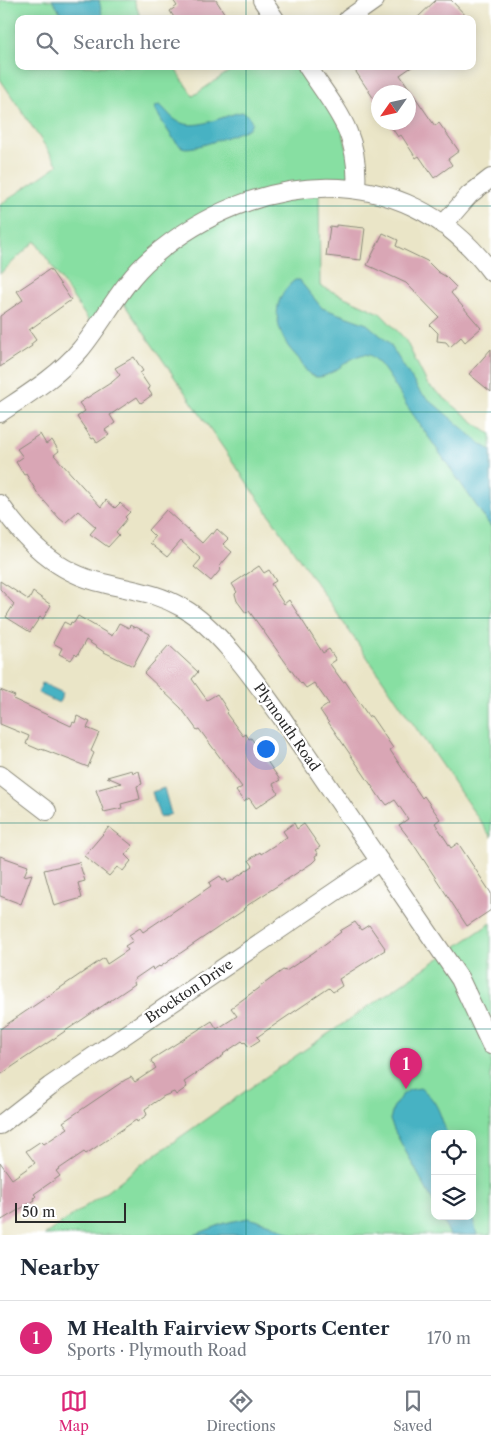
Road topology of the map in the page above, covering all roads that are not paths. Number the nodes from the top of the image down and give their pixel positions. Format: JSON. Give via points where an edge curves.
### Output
{"nodes":[{"id":1,"x":262,"y":0,"type":"edge"},
{"id":2,"x":375,"y":0,"type":"edge"},
{"id":3,"x":272,"y":15,"type":"edge"},
{"id":4,"x":354,"y":15,"type":"edge"},
{"id":5,"x":310,"y":70,"type":"edge"},
{"id":6,"x":491,"y":178,"type":"edge"},
{"id":7,"x":356,"y":189,"type":"junction"},
{"id":8,"x":444,"y":225,"type":"junction"},
{"id":9,"x":491,"y":272,"type":"edge"},
{"id":10,"x":0,"y":413,"type":"edge"},
{"id":11,"x":0,"y":504,"type":"edge"},
{"id":12,"x":0,"y":775,"type":"edge"},
{"id":13,"x":46,"y":811,"type":"dead end"},
{"id":14,"x":380,"y":861,"type":"junction"},
{"id":15,"x":491,"y":1044,"type":"edge"},
{"id":16,"x":0,"y":1125,"type":"edge"}],
"edges":[{"from":1,"to":3,"type":"street"},
{"from":2,"to":4,"type":"street"},
{"from":5,"to":7,"type":"street","via":[[351,137],[357,163]]},
{"from":6,"to":8,"type":"street","via":[[461,203]]},
{"from":7,"to":8,"type":"street","via":[[403,202]]},
{"from":7,"to":10,"type":"street","via":[[319,187],[282,192],[237,205],[191,228],[141,267],[88,340],[66,364]]},
{"from":8,"to":9,"type":"street","via":[[468,245]]},
{"from":11,"to":14,"type":"street","name":"Plymouth Road","via":[[29,542],[67,570],[95,581],[159,597],[185,609],[208,626],[252,677]]},
{"from":12,"to":13,"type":"street"},
{"from":14,"to":15,"type":"street","name":"Plymouth Road","via":[[463,984]]},
{"from":14,"to":16,"type":"street","name":"Brockton Drive","via":[[50,1086]]}]}
